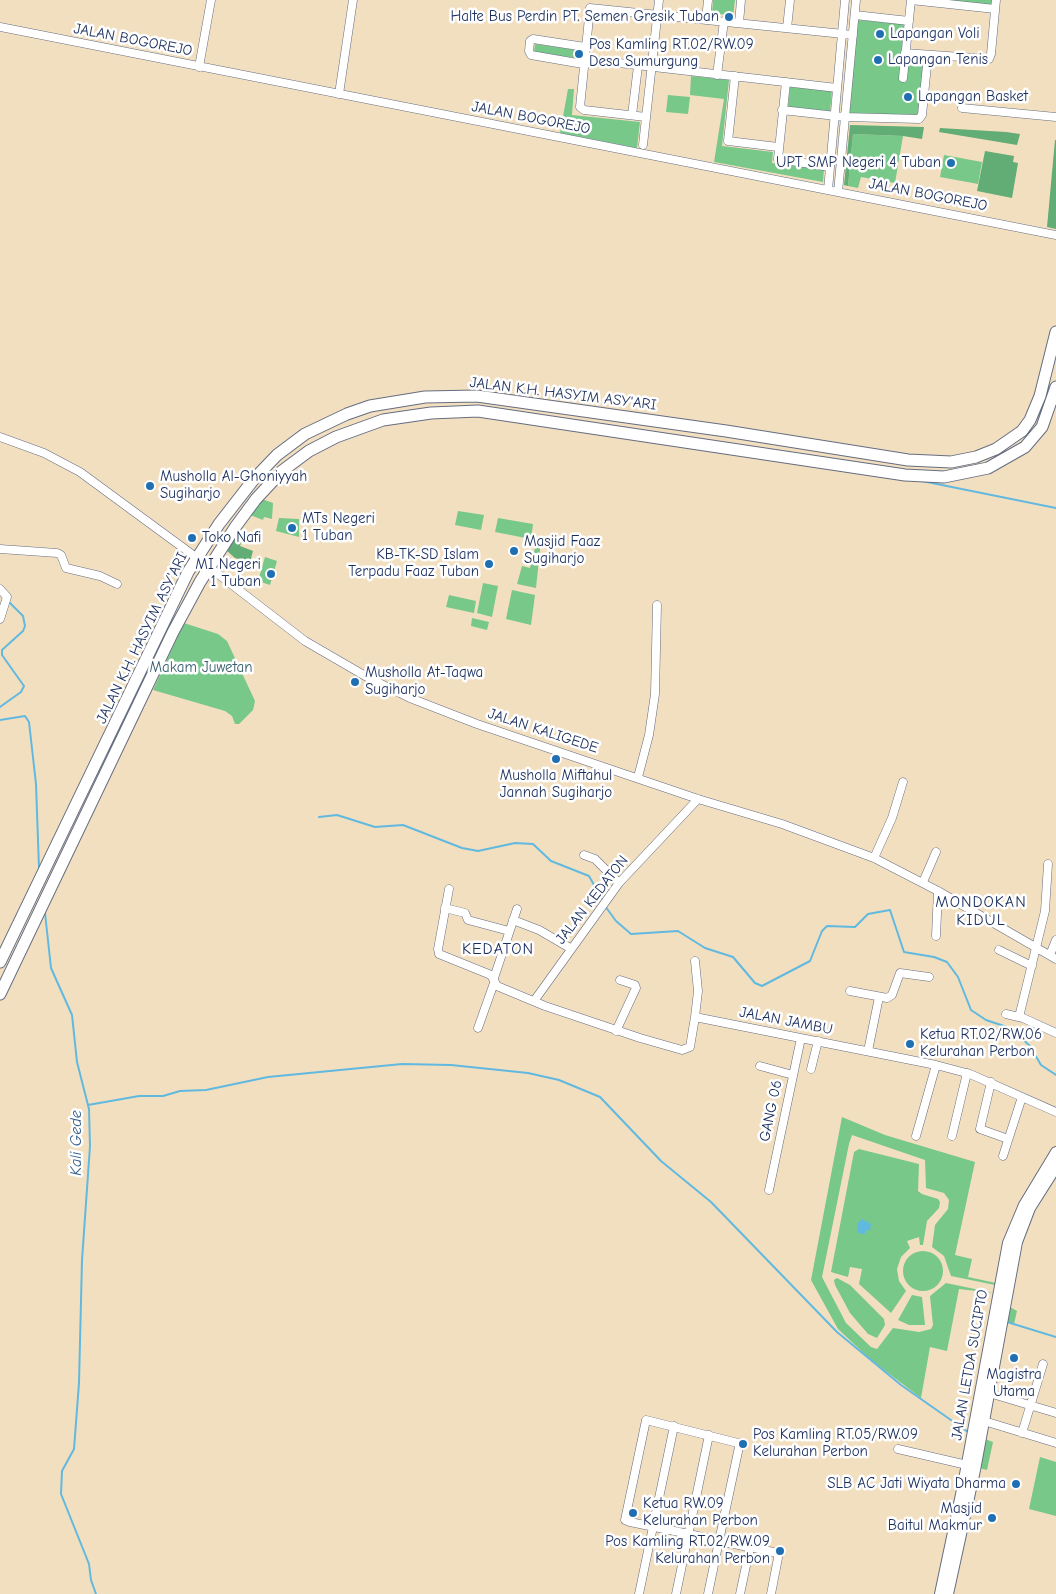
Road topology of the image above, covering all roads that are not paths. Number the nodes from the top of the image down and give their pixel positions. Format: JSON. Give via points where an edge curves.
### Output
{"nodes":[{"id":1,"x":211,"y":0,"type":"edge"},
{"id":2,"x":353,"y":0,"type":"edge"},
{"id":3,"x":608,"y":0,"type":"edge"},
{"id":4,"x":658,"y":0,"type":"edge"},
{"id":5,"x":708,"y":0,"type":"edge"},
{"id":6,"x":741,"y":0,"type":"edge"},
{"id":7,"x":790,"y":0,"type":"edge"},
{"id":8,"x":845,"y":0,"type":"edge"},
{"id":9,"x":856,"y":0,"type":"edge"},
{"id":10,"x":911,"y":0,"type":"edge"},
{"id":11,"x":996,"y":4,"type":"edge"},
{"id":12,"x":607,"y":10,"type":"junction"},
{"id":13,"x":657,"y":15,"type":"junction"},
{"id":14,"x":855,"y":15,"type":"junction"},
{"id":15,"x":706,"y":20,"type":"junction"},
{"id":16,"x":724,"y":21,"type":"junction"},
{"id":17,"x":909,"y":21,"type":"junction"},
{"id":18,"x":739,"y":23,"type":"junction"},
{"id":19,"x":0,"y":27,"type":"edge"},
{"id":20,"x":787,"y":28,"type":"junction"},
{"id":21,"x":842,"y":33,"type":"junction"},
{"id":22,"x":853,"y":34,"type":"junction"},
{"id":23,"x":585,"y":47,"type":"junction"},
{"id":24,"x":905,"y":53,"type":"junction"},
{"id":25,"x":928,"y":55,"type":"junction"},
{"id":26,"x":583,"y":62,"type":"junction"},
{"id":27,"x":638,"y":66,"type":"junction"},
{"id":28,"x":199,"y":67,"type":"junction"},
{"id":29,"x":651,"y":67,"type":"junction"},
{"id":30,"x":717,"y":75,"type":"junction"},
{"id":31,"x":734,"y":76,"type":"junction"},
{"id":32,"x":903,"y":78,"type":"dead end"},
{"id":33,"x":786,"y":82,"type":"junction"},
{"id":34,"x":837,"y":88,"type":"junction"},
{"id":35,"x":339,"y":94,"type":"junction"},
{"id":36,"x":962,"y":108,"type":"dead end"},
{"id":37,"x":782,"y":110,"type":"junction"},
{"id":38,"x":632,"y":115,"type":"junction"},
{"id":39,"x":834,"y":116,"type":"junction"},
{"id":40,"x":646,"y":117,"type":"junction"},
{"id":41,"x":845,"y":117,"type":"junction"},
{"id":42,"x":1056,"y":117,"type":"edge"},
{"id":43,"x":643,"y":145,"type":"dead end"},
{"id":44,"x":778,"y":148,"type":"junction"},
{"id":45,"x":830,"y":167,"type":"junction"},
{"id":46,"x":828,"y":190,"type":"junction"},
{"id":47,"x":838,"y":192,"type":"junction"},
{"id":48,"x":1056,"y":235,"type":"edge"},
{"id":49,"x":1056,"y":332,"type":"edge"},
{"id":50,"x":1056,"y":387,"type":"edge"},
{"id":51,"x":510,"y":400,"type":"junction"},
{"id":52,"x":610,"y":414,"type":"junction"},
{"id":53,"x":588,"y":426,"type":"junction"},
{"id":54,"x":0,"y":437,"type":"edge"},
{"id":55,"x":694,"y":443,"type":"junction"},
{"id":56,"x":983,"y":454,"type":"junction"},
{"id":57,"x":988,"y":468,"type":"junction"},
{"id":58,"x":0,"y":549,"type":"edge"},
{"id":59,"x":197,"y":558,"type":"junction"},
{"id":60,"x":209,"y":567,"type":"junction"},
{"id":61,"x":117,"y":584,"type":"dead end"},
{"id":62,"x":0,"y":589,"type":"edge"},
{"id":63,"x":657,"y":605,"type":"dead end"},
{"id":64,"x":0,"y":619,"type":"edge"},
{"id":65,"x":173,"y":632,"type":"junction"},
{"id":66,"x":127,"y":702,"type":"junction"},
{"id":67,"x":638,"y":777,"type":"junction"},
{"id":68,"x":903,"y":782,"type":"dead end"},
{"id":69,"x":698,"y":799,"type":"junction"},
{"id":70,"x":936,"y":852,"type":"dead end"},
{"id":71,"x":584,"y":855,"type":"dead end"},
{"id":72,"x":874,"y":858,"type":"junction"},
{"id":73,"x":1048,"y":864,"type":"dead end"},
{"id":74,"x":923,"y":882,"type":"junction"},
{"id":75,"x":619,"y":883,"type":"junction"},
{"id":76,"x":449,"y":888,"type":"dead end"},
{"id":77,"x":938,"y":891,"type":"junction"},
{"id":78,"x":446,"y":908,"type":"junction"},
{"id":79,"x":517,"y":909,"type":"dead end"},
{"id":80,"x":513,"y":920,"type":"junction"},
{"id":81,"x":508,"y":932,"type":"junction"},
{"id":82,"x":936,"y":936,"type":"dead end"},
{"id":83,"x":1056,"y":940,"type":"edge"},
{"id":84,"x":570,"y":948,"type":"junction"},
{"id":85,"x":1036,"y":948,"type":"junction"},
{"id":86,"x":999,"y":950,"type":"dead end"},
{"id":87,"x":1053,"y":957,"type":"edge"},
{"id":88,"x":695,"y":961,"type":"dead end"},
{"id":89,"x":0,"y":962,"type":"edge"},
{"id":90,"x":1032,"y":966,"type":"junction"},
{"id":91,"x":929,"y":977,"type":"dead end"},
{"id":92,"x":494,"y":980,"type":"junction"},
{"id":93,"x":620,"y":980,"type":"dead end"},
{"id":94,"x":850,"y":992,"type":"dead end"},
{"id":95,"x":0,"y":994,"type":"edge"},
{"id":96,"x":879,"y":997,"type":"junction"},
{"id":97,"x":534,"y":1001,"type":"junction"},
{"id":98,"x":1006,"y":1014,"type":"dead end"},
{"id":99,"x":695,"y":1017,"type":"junction"},
{"id":100,"x":1020,"y":1017,"type":"junction"},
{"id":101,"x":478,"y":1028,"type":"dead end"},
{"id":102,"x":616,"y":1031,"type":"junction"},
{"id":103,"x":1056,"y":1033,"type":"edge"},
{"id":104,"x":801,"y":1038,"type":"junction"},
{"id":105,"x":818,"y":1041,"type":"junction"},
{"id":106,"x":868,"y":1051,"type":"junction"},
{"id":107,"x":936,"y":1065,"type":"junction"},
{"id":108,"x":760,"y":1066,"type":"dead end"},
{"id":109,"x":811,"y":1069,"type":"dead end"},
{"id":110,"x":967,"y":1073,"type":"junction"},
{"id":111,"x":793,"y":1075,"type":"junction"},
{"id":112,"x":990,"y":1082,"type":"junction"},
{"id":113,"x":1022,"y":1097,"type":"junction"},
{"id":114,"x":1056,"y":1112,"type":"edge"},
{"id":115,"x":916,"y":1136,"type":"dead end"},
{"id":116,"x":952,"y":1136,"type":"dead end"},
{"id":117,"x":1008,"y":1139,"type":"junction"},
{"id":118,"x":1003,"y":1156,"type":"dead end"},
{"id":119,"x":1055,"y":1159,"type":"edge"},
{"id":120,"x":769,"y":1190,"type":"dead end"},
{"id":121,"x":1004,"y":1290,"type":"junction"},
{"id":122,"x":1043,"y":1364,"type":"dead end"},
{"id":123,"x":989,"y":1392,"type":"junction"},
{"id":124,"x":1030,"y":1405,"type":"junction"},
{"id":125,"x":1056,"y":1413,"type":"edge"},
{"id":126,"x":984,"y":1421,"type":"junction"},
{"id":127,"x":674,"y":1426,"type":"junction"},
{"id":128,"x":1022,"y":1433,"type":"junction"},
{"id":129,"x":709,"y":1435,"type":"junction"},
{"id":130,"x":976,"y":1438,"type":"junction"},
{"id":131,"x":1056,"y":1443,"type":"edge"},
{"id":132,"x":898,"y":1449,"type":"dead end"},
{"id":133,"x":967,"y":1465,"type":"junction"},
{"id":134,"x":652,"y":1527,"type":"junction"},
{"id":135,"x":689,"y":1534,"type":"junction"},
{"id":136,"x":719,"y":1541,"type":"junction"},
{"id":137,"x":750,"y":1547,"type":"junction"},
{"id":138,"x":639,"y":1594,"type":"edge"},
{"id":139,"x":676,"y":1594,"type":"edge"},
{"id":140,"x":708,"y":1594,"type":"edge"},
{"id":141,"x":740,"y":1594,"type":"edge"},
{"id":142,"x":771,"y":1594,"type":"edge"},
{"id":143,"x":940,"y":1594,"type":"edge"},
{"id":144,"x":948,"y":1594,"type":"edge"}],
"edges":[{"from":1,"to":28,"type":"street"},
{"from":2,"to":35,"type":"street"},
{"from":3,"to":12,"type":"street"},
{"from":4,"to":13,"type":"street"},
{"from":5,"to":15,"type":"street"},
{"from":6,"to":18,"type":"street"},
{"from":7,"to":20,"type":"street"},
{"from":8,"to":21,"type":"street"},
{"from":9,"to":14,"type":"street"},
{"from":10,"to":11,"type":"street"},
{"from":10,"to":17,"type":"street"},
{"from":11,"to":25,"type":"street","via":[[989,59]]},
{"from":12,"to":13,"type":"street"},
{"from":12,"to":23,"type":"street","via":[[589,10]]},
{"from":13,"to":15,"type":"street"},
{"from":13,"to":29,"type":"street"},
{"from":14,"to":17,"type":"street"},
{"from":14,"to":22,"type":"street"},
{"from":15,"to":16,"type":"street"},
{"from":16,"to":18,"type":"street"},
{"from":16,"to":30,"type":"street"},
{"from":17,"to":24,"type":"street"},
{"from":18,"to":20,"type":"street"},
{"from":19,"to":28,"type":"street","name":"JALAN BOGOREJO"},
{"from":20,"to":21,"type":"street"},
{"from":21,"to":22,"type":"street"},
{"from":21,"to":34,"type":"street"},
{"from":22,"to":41,"type":"street"},
{"from":23,"to":26,"type":"street"},
{"from":23,"to":26,"type":"street","via":[[533,39],[529,47],[530,55]]},
{"from":24,"to":25,"type":"street"},
{"from":24,"to":32,"type":"street"},
{"from":25,"to":41,"type":"street","via":[[921,118]]},
{"from":26,"to":27,"type":"street"},
{"from":26,"to":38,"type":"street","via":[[579,106],[586,110]]},
{"from":27,"to":29,"type":"street"},
{"from":27,"to":38,"type":"street"},
{"from":28,"to":35,"type":"street","name":"JALAN BOGOREJO"},
{"from":29,"to":30,"type":"street"},
{"from":29,"to":40,"type":"street"},
{"from":30,"to":31,"type":"street"},
{"from":31,"to":33,"type":"street"},
{"from":31,"to":44,"type":"street","via":[[727,138],[731,143]]},
{"from":33,"to":34,"type":"street"},
{"from":33,"to":37,"type":"street"},
{"from":34,"to":39,"type":"street"},
{"from":35,"to":46,"type":"street","name":"JALAN BOGOREJO"},
{"from":36,"to":42,"type":"street"},
{"from":37,"to":39,"type":"street"},
{"from":37,"to":44,"type":"street"},
{"from":38,"to":40,"type":"street"},
{"from":39,"to":41,"type":"street"},
{"from":39,"to":45,"type":"street"},
{"from":40,"to":43,"type":"street"},
{"from":41,"to":47,"type":"street"},
{"from":44,"to":45,"type":"street","via":[[779,160]]},
{"from":45,"to":46,"type":"street"},
{"from":46,"to":47,"type":"street","name":"JALAN BOGOREJO"},
{"from":47,"to":48,"type":"street","name":"JALAN BOGOREJO"},
{"from":49,"to":56,"type":"highway","name":"JALAN K.H. HASYIM ASY'ARI","via":[[1040,396],[1030,420],[1014,438]]},
{"from":50,"to":57,"type":"highway","name":"JALAN K.H. HASYIM ASY'ARI","via":[[1045,420],[1035,437],[1018,452]]},
{"from":51,"to":52,"type":"highway","name":"JALAN K.H. HASYIM ASY'ARI"},
{"from":51,"to":53,"type":"highway","via":[[521,408],[596,421],[594,426]]},
{"from":51,"to":59,"type":"highway","name":"JALAN K.H. HASYIM ASY'ARI","via":[[465,396],[413,399],[360,409],[319,426],[289,445],[254,479]]},
{"from":52,"to":55,"type":"highway","via":[[603,416],[603,421],[682,434]]},
{"from":52,"to":56,"type":"highway","name":"JALAN K.H. HASYIM ASY'ARI","via":[[922,462],[951,462]]},
{"from":53,"to":55,"type":"highway","name":"JALAN K.H. HASYIM ASY'ARI"},
{"from":53,"to":60,"type":"highway","name":"JALAN K.H. HASYIM ASY'ARI","via":[[463,411],[405,416],[350,431],[309,451],[282,471],[248,509]]},
{"from":54,"to":59,"type":"street","via":[[44,453],[87,477]]},
{"from":55,"to":57,"type":"highway","name":"JALAN K.H. HASYIM ASY'ARI","via":[[924,477],[954,476]]},
{"from":56,"to":57,"type":"highway"},
{"from":58,"to":61,"type":"street","via":[[57,553],[66,568],[100,576]]},
{"from":59,"to":66,"type":"highway","name":"JALAN K.H. HASYIM ASY'ARI"},
{"from":60,"to":65,"type":"highway","name":"JALAN K.H. HASYIM ASY'ARI"},
{"from":60,"to":67,"type":"street","name":"JALAN KALIGEDE","via":[[305,641],[379,683],[431,708]]},
{"from":62,"to":64,"type":"street","via":[[5,601]]},
{"from":63,"to":67,"type":"street","via":[[655,694]]},
{"from":65,"to":66,"type":"highway","via":[[163,641],[131,709],[126,708]]},
{"from":65,"to":95,"type":"highway","name":"JALAN K.H. HASYIM ASY'ARI"},
{"from":66,"to":89,"type":"highway","name":"JALAN K.H. HASYIM ASY'ARI"},
{"from":67,"to":69,"type":"street","name":"JALAN KALIGEDE"},
{"from":68,"to":72,"type":"street","via":[[892,818]]},
{"from":69,"to":72,"type":"street","name":"JALAN KALIGEDE","via":[[782,824]]},
{"from":69,"to":75,"type":"street","name":"JALAN KEDATON"},
{"from":70,"to":74,"type":"street"},
{"from":71,"to":75,"type":"street","via":[[595,860]]},
{"from":72,"to":74,"type":"street","name":"JALAN KALIGEDE"},
{"from":73,"to":85,"type":"street","via":[[1045,911]]},
{"from":74,"to":77,"type":"street","name":"JALAN KALIGEDE"},
{"from":75,"to":84,"type":"street","name":"JALAN KEDATON"},
{"from":76,"to":78,"type":"street"},
{"from":77,"to":82,"type":"street"},
{"from":77,"to":85,"type":"street","name":"JALAN KALIGEDE"},
{"from":78,"to":81,"type":"street","via":[[464,913],[468,920]]},
{"from":78,"to":92,"type":"street","via":[[438,949],[440,954]]},
{"from":79,"to":80,"type":"street"},
{"from":80,"to":81,"type":"street"},
{"from":80,"to":84,"type":"street"},
{"from":81,"to":92,"type":"street"},
{"from":83,"to":87,"type":"street"},
{"from":84,"to":97,"type":"street","name":"JALAN KEDATON"},
{"from":85,"to":87,"type":"street","name":"JALAN KALIGEDE"},
{"from":85,"to":90,"type":"street"},
{"from":86,"to":90,"type":"street"},
{"from":88,"to":99,"type":"street","via":[[698,991]]},
{"from":90,"to":100,"type":"street"},
{"from":91,"to":96,"type":"street","via":[[900,973],[891,996]]},
{"from":92,"to":97,"type":"street"},
{"from":92,"to":101,"type":"street"},
{"from":93,"to":102,"type":"street","via":[[636,988]]},
{"from":94,"to":96,"type":"street"},
{"from":96,"to":106,"type":"street"},
{"from":97,"to":102,"type":"street"},
{"from":98,"to":100,"type":"street"},
{"from":99,"to":102,"type":"street","via":[[690,1045],[685,1050]]},
{"from":99,"to":104,"type":"street","name":"JALAN JAMBU"},
{"from":100,"to":103,"type":"street"},
{"from":104,"to":105,"type":"street","name":"JALAN JAMBU"},
{"from":104,"to":111,"type":"street","name":"GANG 06"},
{"from":105,"to":106,"type":"street","name":"JALAN JAMBU"},
{"from":105,"to":109,"type":"street"},
{"from":106,"to":107,"type":"street","name":"JALAN JAMBU"},
{"from":107,"to":110,"type":"street","name":"JALAN JAMBU"},
{"from":107,"to":115,"type":"street"},
{"from":108,"to":111,"type":"street"},
{"from":110,"to":112,"type":"street","name":"JALAN JAMBU"},
{"from":110,"to":116,"type":"street"},
{"from":111,"to":120,"type":"street","name":"GANG 06"},
{"from":112,"to":113,"type":"street","name":"JALAN JAMBU"},
{"from":112,"to":117,"type":"street","via":[[980,1129]]},
{"from":113,"to":114,"type":"street","name":"JALAN JAMBU"},
{"from":113,"to":117,"type":"street"},
{"from":117,"to":118,"type":"street"},
{"from":119,"to":121,"type":"main road","name":"JALAN LETDA SUCIPTO","via":[[1015,1222]]},
{"from":121,"to":123,"type":"main road","name":"JALAN LETDA SUCIPTO"},
{"from":121,"to":130,"type":"main road","name":"JALAN LETDA SUCIPTO"},
{"from":122,"to":124,"type":"street"},
{"from":123,"to":124,"type":"street"},
{"from":123,"to":126,"type":"main road","name":"JALAN LETDA SUCIPTO"},
{"from":124,"to":125,"type":"street"},
{"from":124,"to":128,"type":"street"},
{"from":126,"to":128,"type":"street"},
{"from":126,"to":130,"type":"main road","name":"JALAN LETDA SUCIPTO"},
{"from":127,"to":129,"type":"street"},
{"from":127,"to":134,"type":"street"},
{"from":127,"to":134,"type":"street","via":[[648,1420],[644,1422],[624,1517],[626,1521]]},
{"from":128,"to":131,"type":"street"},
{"from":129,"to":135,"type":"street"},
{"from":129,"to":136,"type":"street","via":[[738,1443]]},
{"from":130,"to":133,"type":"main road","name":"JALAN LETDA SUCIPTO"},
{"from":130,"to":144,"type":"main road","name":"JALAN LETDA SUCIPTO"},
{"from":132,"to":133,"type":"street"},
{"from":133,"to":143,"type":"main road","name":"JALAN LETDA SUCIPTO"},
{"from":134,"to":135,"type":"street"},
{"from":134,"to":138,"type":"street"},
{"from":135,"to":136,"type":"street"},
{"from":135,"to":139,"type":"street"},
{"from":136,"to":137,"type":"street"},
{"from":136,"to":140,"type":"street"},
{"from":137,"to":141,"type":"street"},
{"from":137,"to":142,"type":"street","via":[[777,1553]]}]}
